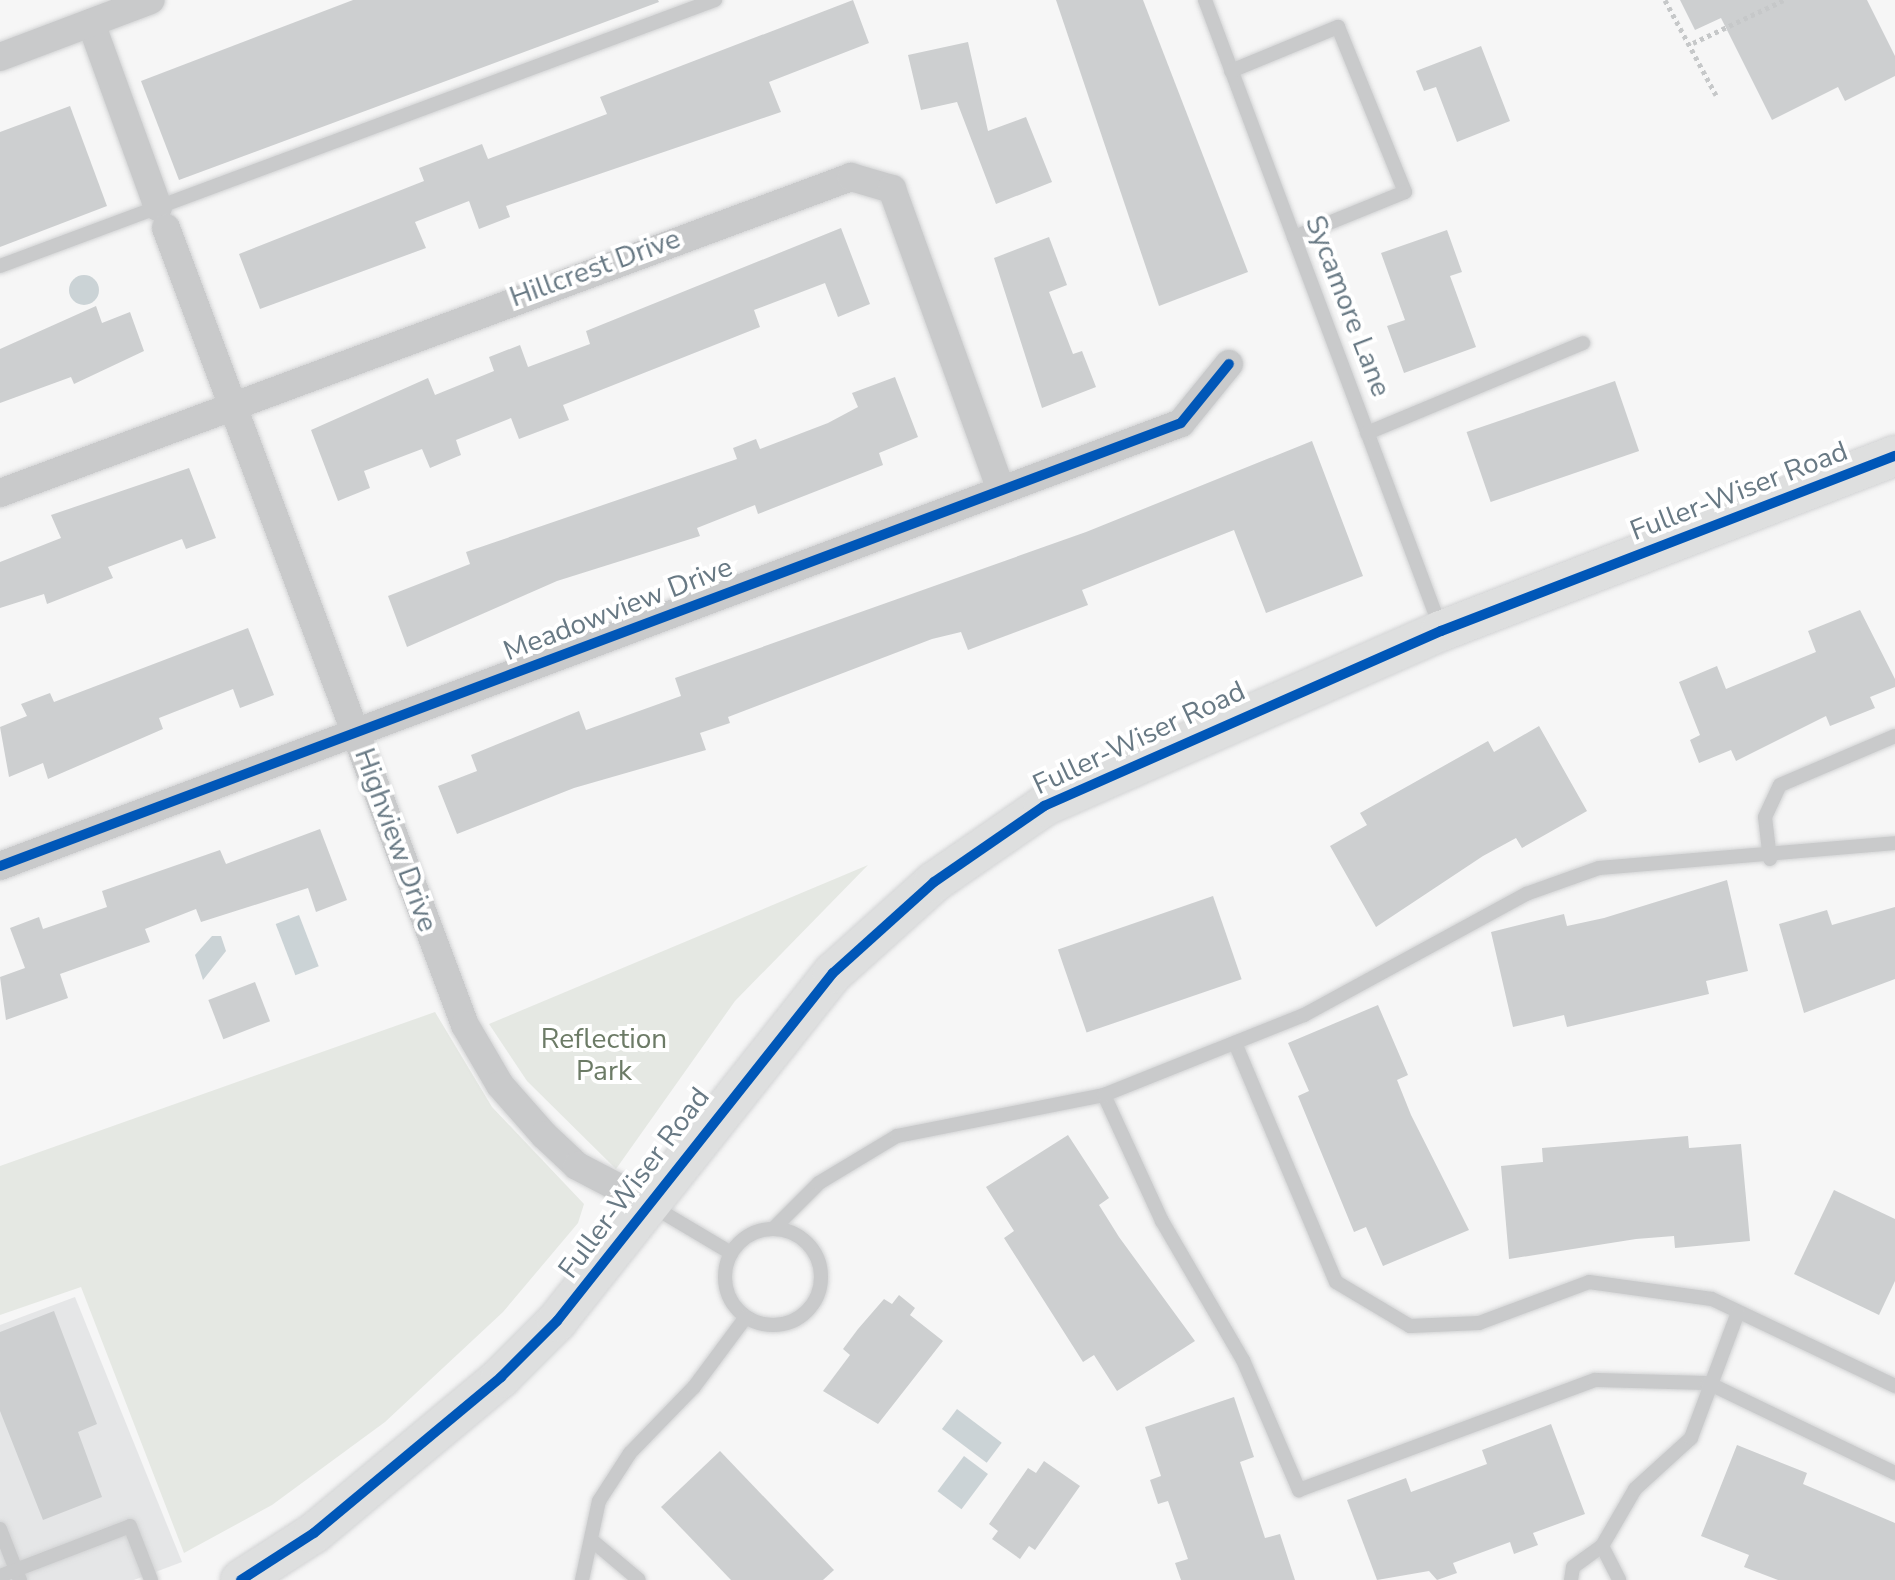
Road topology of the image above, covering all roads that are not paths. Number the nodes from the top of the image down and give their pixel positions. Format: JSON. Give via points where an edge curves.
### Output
{"nodes":[{"id":1,"x":151,"y":0,"type":"edge"},
{"id":2,"x":715,"y":0,"type":"edge"},
{"id":3,"x":1205,"y":0,"type":"edge"},
{"id":4,"x":91,"y":23,"type":"junction"},
{"id":5,"x":0,"y":57,"type":"edge"},
{"id":6,"x":1231,"y":71,"type":"junction"},
{"id":7,"x":162,"y":217,"type":"junction"},
{"id":8,"x":1294,"y":237,"type":"junction"},
{"id":9,"x":0,"y":266,"type":"edge"},
{"id":10,"x":1583,"y":343,"type":"dead end"},
{"id":11,"x":1229,"y":364,"type":"dead end"},
{"id":12,"x":232,"y":402,"type":"junction"},
{"id":13,"x":1367,"y":433,"type":"junction"},
{"id":14,"x":1895,"y":456,"type":"edge"},
{"id":15,"x":1001,"y":490,"type":"junction"},
{"id":16,"x":0,"y":493,"type":"edge"},
{"id":17,"x":1441,"y":631,"type":"junction"},
{"id":18,"x":356,"y":732,"type":"junction"},
{"id":19,"x":1895,"y":736,"type":"edge"},
{"id":20,"x":1895,"y":843,"type":"edge"},
{"id":21,"x":1770,"y":859,"type":"junction"},
{"id":22,"x":0,"y":866,"type":"edge"},
{"id":23,"x":1235,"y":1043,"type":"junction"},
{"id":24,"x":1104,"y":1095,"type":"junction"},
{"id":25,"x":652,"y":1205,"type":"junction"},
{"id":26,"x":773,"y":1229,"type":"junction"},
{"id":27,"x":731,"y":1253,"type":"junction"},
{"id":28,"x":1738,"y":1312,"type":"junction"},
{"id":29,"x":746,"y":1317,"type":"junction"},
{"id":30,"x":1708,"y":1383,"type":"junction"},
{"id":31,"x":1895,"y":1386,"type":"edge"},
{"id":32,"x":1895,"y":1473,"type":"edge"},
{"id":33,"x":0,"y":1529,"type":"edge"},
{"id":34,"x":595,"y":1543,"type":"junction"},
{"id":35,"x":1602,"y":1546,"type":"junction"},
{"id":36,"x":18,"y":1575,"type":"edge"},
{"id":37,"x":0,"y":1576,"type":"edge"},
{"id":38,"x":151,"y":1580,"type":"edge"},
{"id":39,"x":241,"y":1580,"type":"edge"},
{"id":40,"x":582,"y":1580,"type":"edge"},
{"id":41,"x":639,"y":1580,"type":"edge"},
{"id":42,"x":1571,"y":1580,"type":"edge"},
{"id":43,"x":1619,"y":1580,"type":"edge"}],
"edges":[{"from":1,"to":4,"type":"street"},
{"from":2,"to":7,"type":"lane"},
{"from":3,"to":6,"type":"lane","name":"Sycamore Lane"},
{"from":4,"to":5,"type":"street"},
{"from":4,"to":7,"type":"street","name":"Highview Drive"},
{"from":6,"to":8,"type":"lane","name":"Sycamore Lane"},
{"from":6,"to":8,"type":"lane","via":[[1338,27],[1405,192]]},
{"from":7,"to":9,"type":"lane"},
{"from":7,"to":12,"type":"street","name":"Highview Drive"},
{"from":8,"to":13,"type":"lane","name":"Sycamore Lane"},
{"from":10,"to":13,"type":"lane"},
{"from":11,"to":15,"type":"street","name":"Meadowview Drive","via":[[1181,423]]},
{"from":12,"to":15,"type":"street","name":"Hillcrest Drive","via":[[817,186],[875,179],[892,189]]},
{"from":12,"to":16,"type":"street","name":"Hillcrest Drive"},
{"from":12,"to":18,"type":"street","name":"Highview Drive"},
{"from":13,"to":17,"type":"lane","name":"Sycamore Lane"},
{"from":14,"to":17,"type":"street","name":"Fuller-Wiser Road"},
{"from":15,"to":18,"type":"street","name":"Meadowview Drive"},
{"from":17,"to":25,"type":"street","name":"Fuller-Wiser Road","via":[[1044,806],[934,882],[833,973],[739,1083]]},
{"from":18,"to":22,"type":"street","name":"Meadowview Drive"},
{"from":18,"to":25,"type":"street","name":"Highview Drive","via":[[465,1025],[500,1085],[577,1166]]},
{"from":19,"to":21,"type":"lane","via":[[1780,785],[1765,817]]},
{"from":20,"to":21,"type":"lane"},
{"from":21,"to":23,"type":"lane","via":[[1599,868],[1526,894],[1304,1015]]},
{"from":23,"to":24,"type":"lane"},
{"from":23,"to":28,"type":"lane","via":[[1336,1282],[1410,1326],[1479,1323],[1589,1282],[1712,1299]]},
{"from":24,"to":26,"type":"lane","via":[[897,1136],[819,1183]]},
{"from":24,"to":30,"type":"lane","via":[[1162,1221],[1243,1360],[1299,1490],[1595,1380]]},
{"from":25,"to":27,"type":"lane"},
{"from":25,"to":39,"type":"street","name":"Fuller-Wiser Road","via":[[501,1377],[314,1533]]},
{"from":26,"to":27,"type":"lane","via":[[749,1235]]},
{"from":26,"to":29,"type":"lane","via":[[803,1240],[814,1252],[816,1300],[777,1326]]},
{"from":27,"to":29,"type":"lane","via":[[728,1295]]},
{"from":28,"to":30,"type":"lane"},
{"from":28,"to":31,"type":"lane"},
{"from":29,"to":34,"type":"lane","via":[[694,1387],[630,1453],[599,1501]]},
{"from":30,"to":32,"type":"lane"},
{"from":30,"to":35,"type":"lane","via":[[1691,1438],[1635,1489]]},
{"from":33,"to":36,"type":"lane"},
{"from":34,"to":40,"type":"lane"},
{"from":34,"to":41,"type":"lane"},
{"from":35,"to":42,"type":"lane","via":[[1573,1567]]},
{"from":35,"to":43,"type":"lane"},
{"from":36,"to":37,"type":"lane"},
{"from":36,"to":38,"type":"lane","via":[[130,1526]]}]}
